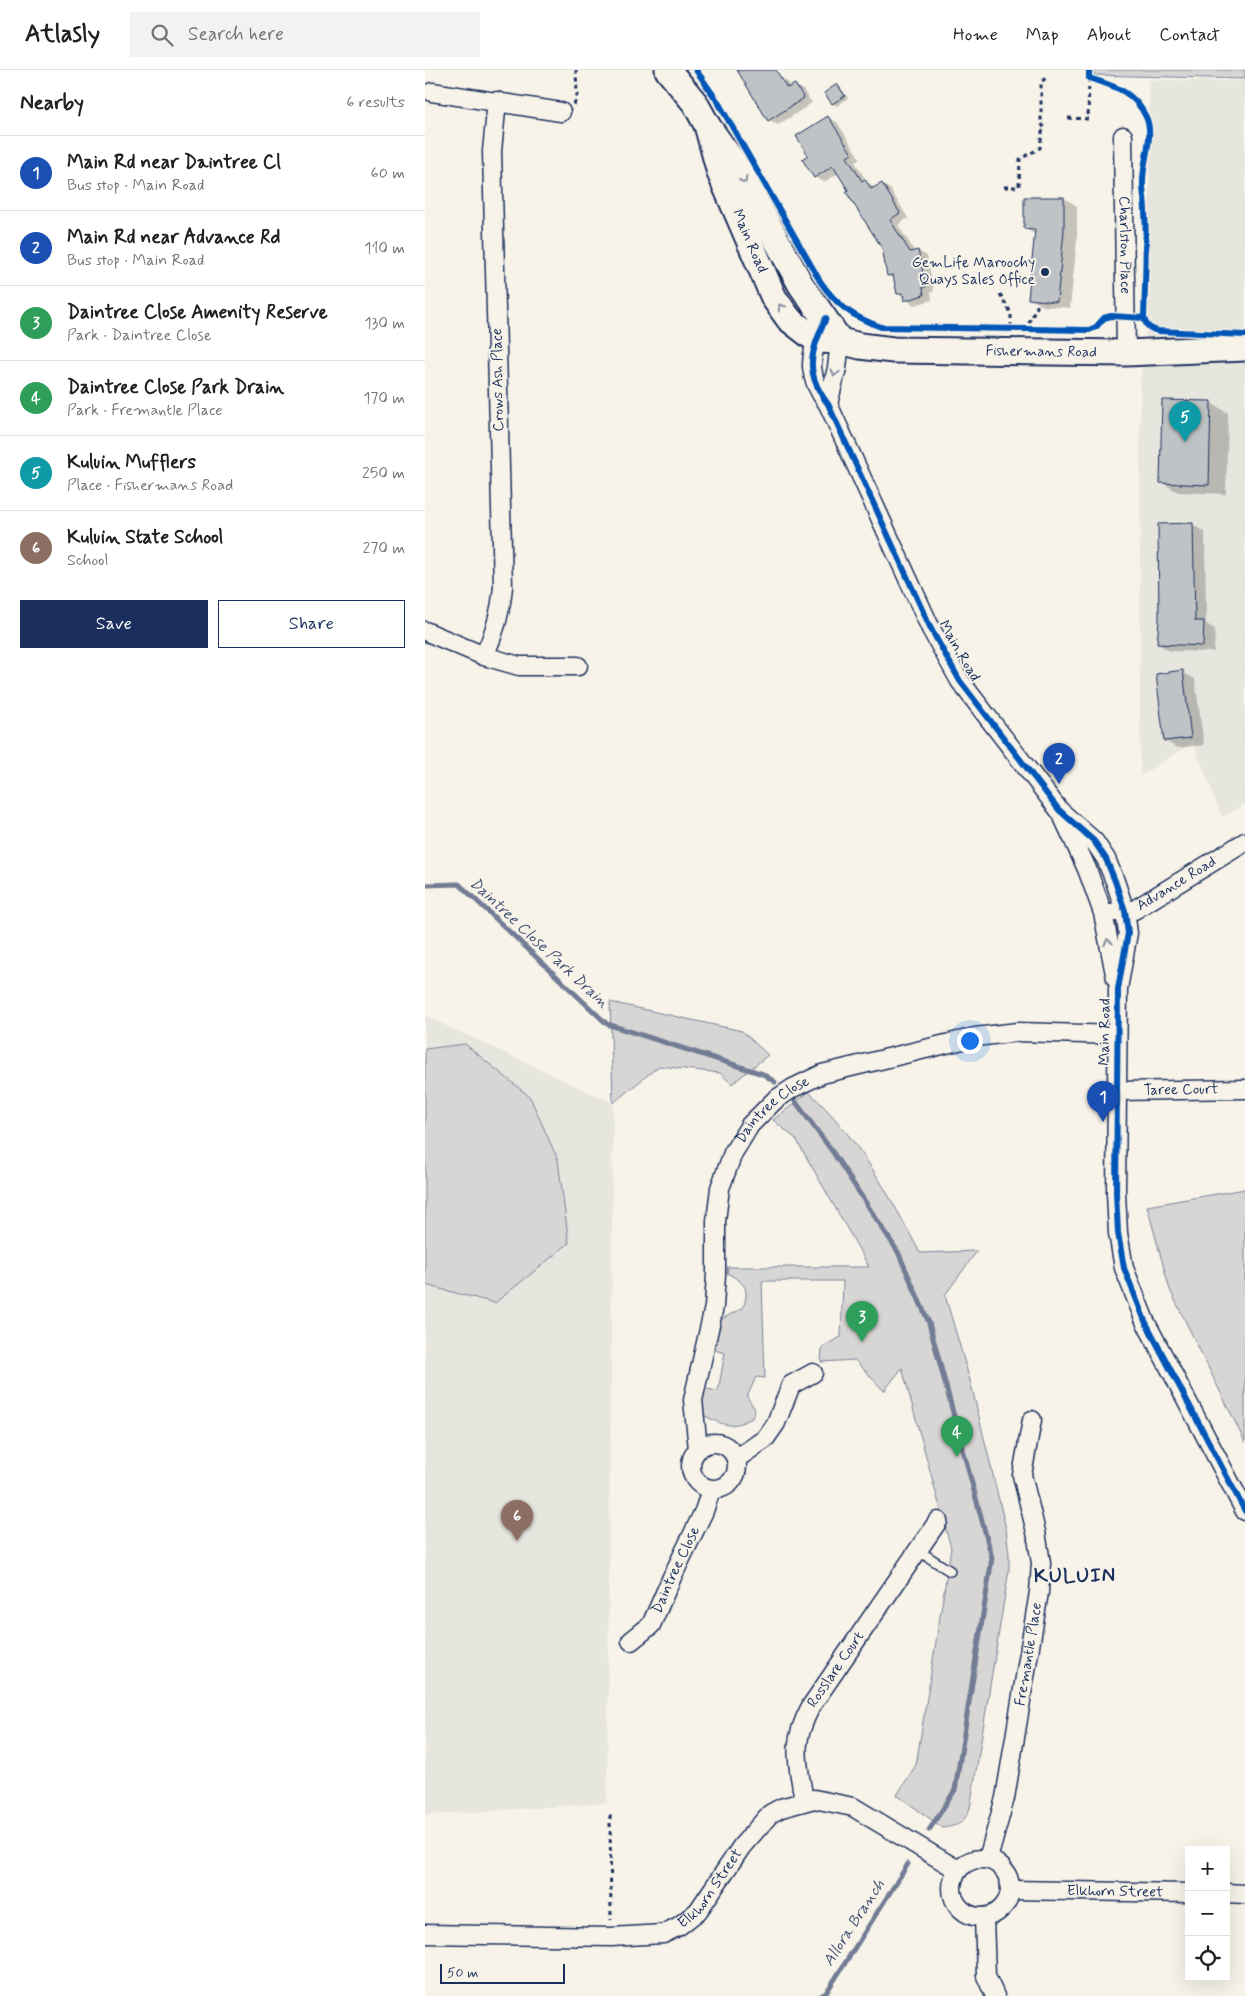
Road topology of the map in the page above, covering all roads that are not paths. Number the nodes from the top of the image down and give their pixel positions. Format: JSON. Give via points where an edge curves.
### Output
{"nodes":[{"id":1,"x":668,"y":70,"type":"edge"},
{"id":2,"x":432,"y":92,"type":"dead end"},
{"id":3,"x":497,"y":101,"type":"junction"},
{"id":4,"x":561,"y":112,"type":"road end"},
{"id":5,"x":1123,"y":136,"type":"dead end"},
{"id":6,"x":827,"y":333,"type":"junction"},
{"id":7,"x":1245,"y":348,"type":"edge"},
{"id":8,"x":1126,"y":354,"type":"junction"},
{"id":9,"x":827,"y":404,"type":"junction"},
{"id":10,"x":425,"y":631,"type":"edge"},
{"id":11,"x":484,"y":656,"type":"junction"},
{"id":12,"x":578,"y":666,"type":"dead end"},
{"id":13,"x":1059,"y":810,"type":"junction"},
{"id":14,"x":1245,"y":842,"type":"edge"},
{"id":15,"x":1125,"y":912,"type":"junction"},
{"id":16,"x":1103,"y":914,"type":"junction"},
{"id":17,"x":1119,"y":989,"type":"junction"},
{"id":18,"x":1117,"y":1035,"type":"junction"},
{"id":19,"x":1245,"y":1089,"type":"edge"},
{"id":20,"x":1117,"y":1091,"type":"junction"},
{"id":21,"x":813,"y":1373,"type":"dead end"},
{"id":22,"x":1032,"y":1420,"type":"dead end"},
{"id":23,"x":698,"y":1449,"type":"junction"},
{"id":24,"x":736,"y":1459,"type":"junction"},
{"id":25,"x":711,"y":1490,"type":"junction"},
{"id":26,"x":1245,"y":1511,"type":"edge"},
{"id":27,"x":938,"y":1521,"type":"dead end"},
{"id":28,"x":919,"y":1551,"type":"junction"},
{"id":29,"x":950,"y":1571,"type":"dead end"},
{"id":30,"x":631,"y":1641,"type":"dead end"},
{"id":31,"x":804,"y":1801,"type":"junction"},
{"id":32,"x":988,"y":1859,"type":"junction"},
{"id":33,"x":958,"y":1870,"type":"junction"},
{"id":34,"x":1010,"y":1890,"type":"junction"},
{"id":35,"x":1185,"y":1893,"type":"edge"},
{"id":36,"x":1230,"y":1893,"type":"edge"},
{"id":37,"x":1245,"y":1894,"type":"edge"},
{"id":38,"x":984,"y":1917,"type":"junction"},
{"id":39,"x":425,"y":1934,"type":"edge"},
{"id":40,"x":995,"y":1996,"type":"edge"}],
"edges":[{"from":1,"to":6,"type":"main road","name":"Main Road","via":[[695,103],[735,166]]},
{"from":2,"to":3,"type":"street"},
{"from":3,"to":4,"type":"street"},
{"from":3,"to":11,"type":"street","name":"Crows Ash Place","via":[[492,151],[503,586],[498,620]]},
{"from":5,"to":8,"type":"street","name":"Charlston Place"},
{"from":6,"to":8,"type":"main road","name":"Fishermans Road","via":[[860,346],[893,350]]},
{"from":6,"to":9,"type":"street","one_way":true,"via":[[837,368]]},
{"from":6,"to":9,"type":"street","name":"Main Road","via":[[811,372]]},
{"from":7,"to":8,"type":"main road","name":"Fishermans Road"},
{"from":9,"to":13,"type":"street","name":"Main Road","via":[[931,628],[960,681]]},
{"from":10,"to":11,"type":"street"},
{"from":11,"to":12,"type":"street","via":[[519,666]]},
{"from":13,"to":15,"type":"street","name":"Main Road","via":[[1094,841],[1106,859]]},
{"from":13,"to":16,"type":"street","name":"Main Road","via":[[1087,869]]},
{"from":14,"to":15,"type":"street","name":"Advance Road","via":[[1134,910]]},
{"from":15,"to":16,"type":"street","name":"Advance Road"},
{"from":15,"to":17,"type":"street","name":"Main Road","via":[[1128,933]]},
{"from":17,"to":16,"type":"street","name":"Main Road","one_way":true},
{"from":17,"to":18,"type":"street","name":"Main Road"},
{"from":18,"to":20,"type":"street","name":"Main Road"},
{"from":18,"to":23,"type":"street","name":"Daintree Close","via":[[1018,1032],[975,1037],[822,1074],[775,1100],[746,1132],[733,1153],[720,1188],[714,1307],[693,1400]]},
{"from":19,"to":20,"type":"street","name":"Taree Court"},
{"from":20,"to":26,"type":"street","name":"Main Road","via":[[1116,1193],[1124,1268],[1145,1321]]},
{"from":21,"to":24,"type":"street","via":[[791,1385],[776,1423],[765,1439]]},
{"from":22,"to":32,"type":"street","name":"Fremantle Place","via":[[1022,1475],[1041,1563],[1039,1592],[1005,1798]]},
{"from":23,"to":24,"type":"street","via":[[704,1445],[720,1444],[727,1447]]},
{"from":23,"to":25,"type":"street","via":[[691,1462],[693,1477]]},
{"from":24,"to":25,"type":"street","via":[[732,1482]]},
{"from":25,"to":30,"type":"street","name":"Daintree Close","via":[[651,1625]]},
{"from":27,"to":28,"type":"street","name":"Rosslare Court"},
{"from":28,"to":29,"type":"lane"},
{"from":28,"to":31,"type":"street","name":"Rosslare Court","via":[[803,1722],[796,1758]]},
{"from":31,"to":33,"type":"street","name":"Elkhorn Street","via":[[815,1799],[853,1807]]},
{"from":31,"to":39,"type":"street","name":"Elkhorn Street","via":[[770,1814],[741,1846],[698,1911],[663,1934],[611,1937]]},
{"from":32,"to":33,"type":"street","via":[[974,1859]]},
{"from":32,"to":34,"type":"street","via":[[1005,1870]]},
{"from":33,"to":38,"type":"street","via":[[953,1884],[954,1898],[963,1910]]},
{"from":34,"to":35,"type":"street","name":"Elkhorn Street"},
{"from":34,"to":38,"type":"street","via":[[1002,1908]]},
{"from":36,"to":37,"type":"street"},
{"from":38,"to":40,"type":"street","via":[[986,1976]]}]}
